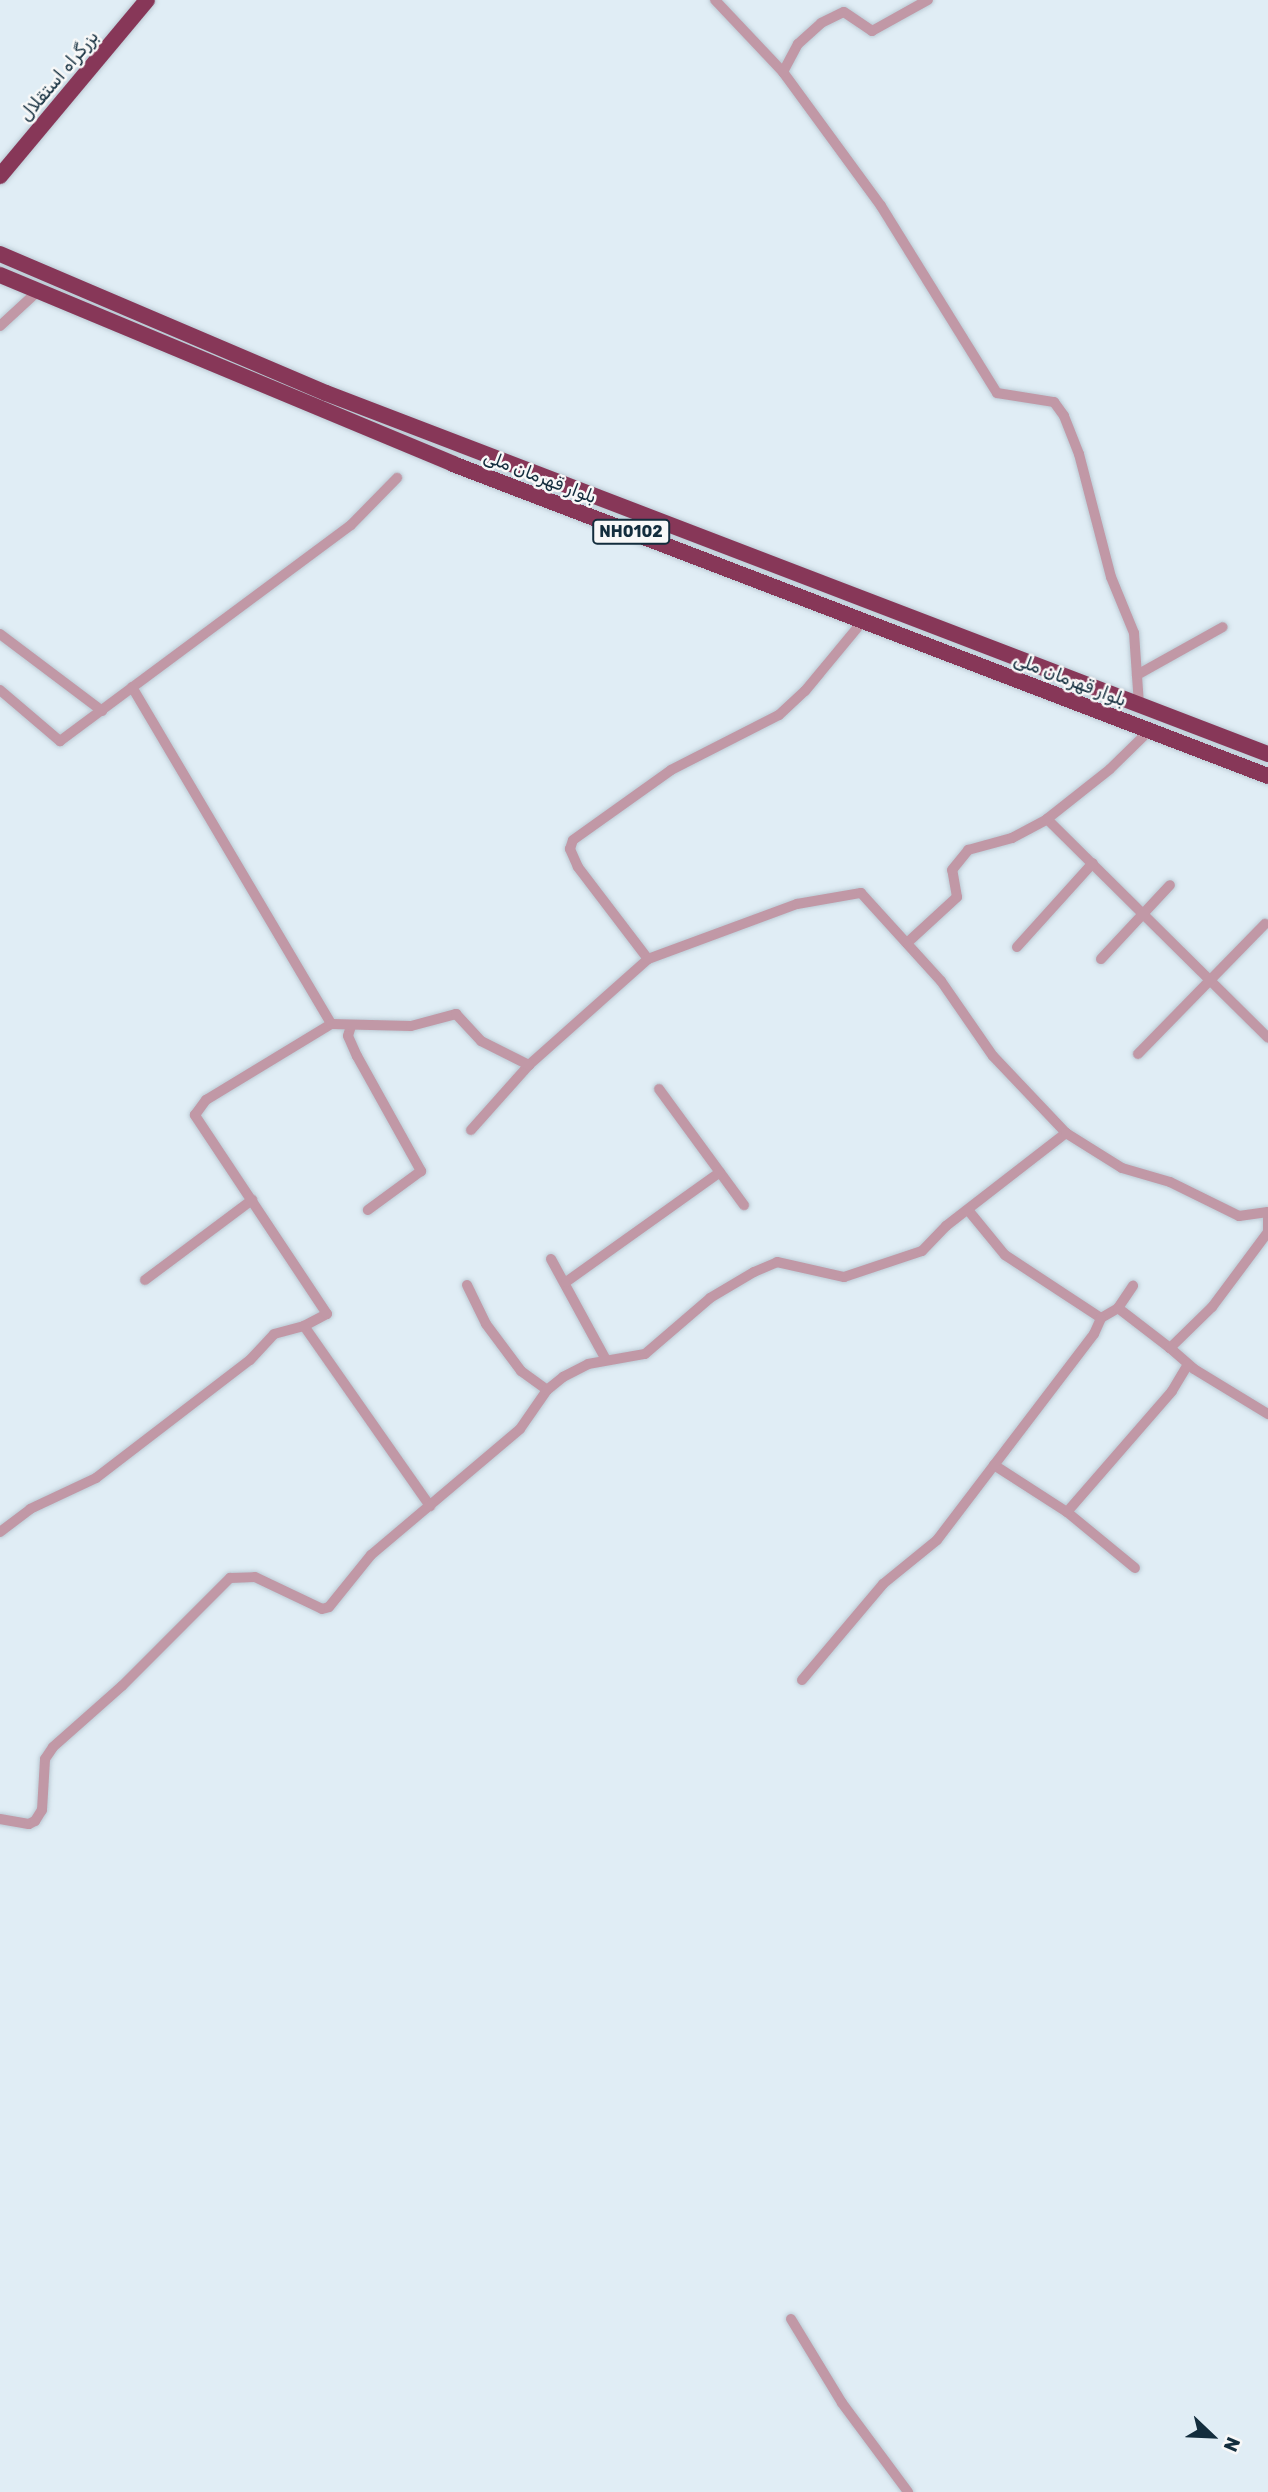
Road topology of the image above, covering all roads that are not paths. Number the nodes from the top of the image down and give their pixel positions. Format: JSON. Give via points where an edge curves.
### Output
{"nodes":[{"id":1,"x":147,"y":0,"type":"edge"},
{"id":2,"x":715,"y":0,"type":"edge"},
{"id":3,"x":928,"y":0,"type":"edge"},
{"id":4,"x":783,"y":72,"type":"junction"},
{"id":5,"x":0,"y":176,"type":"edge"},
{"id":6,"x":0,"y":254,"type":"edge"},
{"id":7,"x":0,"y":275,"type":"edge"},
{"id":8,"x":38,"y":291,"type":"junction"},
{"id":9,"x":0,"y":326,"type":"edge"},
{"id":10,"x":397,"y":478,"type":"dead end"},
{"id":11,"x":863,"y":621,"type":"junction"},
{"id":12,"x":1223,"y":627,"type":"dead end"},
{"id":13,"x":0,"y":634,"type":"edge"},
{"id":14,"x":1137,"y":675,"type":"junction"},
{"id":15,"x":132,"y":687,"type":"junction"},
{"id":16,"x":0,"y":690,"type":"edge"},
{"id":17,"x":1139,"y":705,"type":"junction"},
{"id":18,"x":102,"y":710,"type":"junction"},
{"id":19,"x":1149,"y":731,"type":"junction"},
{"id":20,"x":1268,"y":754,"type":"edge"},
{"id":21,"x":1268,"y":776,"type":"edge"},
{"id":22,"x":1047,"y":819,"type":"junction"},
{"id":23,"x":1093,"y":863,"type":"junction"},
{"id":24,"x":1170,"y":885,"type":"dead end"},
{"id":25,"x":1144,"y":912,"type":"junction"},
{"id":26,"x":1265,"y":924,"type":"dead end"},
{"id":27,"x":907,"y":943,"type":"junction"},
{"id":28,"x":1017,"y":947,"type":"dead end"},
{"id":29,"x":648,"y":959,"type":"junction"},
{"id":30,"x":1101,"y":960,"type":"dead end"},
{"id":31,"x":1212,"y":982,"type":"junction"},
{"id":32,"x":331,"y":1024,"type":"junction"},
{"id":33,"x":351,"y":1026,"type":"junction"},
{"id":34,"x":1268,"y":1038,"type":"edge"},
{"id":35,"x":1138,"y":1054,"type":"dead end"},
{"id":36,"x":529,"y":1065,"type":"junction"},
{"id":37,"x":659,"y":1089,"type":"dead end"},
{"id":38,"x":471,"y":1130,"type":"dead end"},
{"id":39,"x":1066,"y":1133,"type":"junction"},
{"id":40,"x":720,"y":1172,"type":"junction"},
{"id":41,"x":252,"y":1200,"type":"junction"},
{"id":42,"x":744,"y":1205,"type":"dead end"},
{"id":43,"x":368,"y":1210,"type":"dead end"},
{"id":44,"x":968,"y":1210,"type":"junction"},
{"id":45,"x":1268,"y":1212,"type":"edge"},
{"id":46,"x":551,"y":1259,"type":"dead end"},
{"id":47,"x":145,"y":1280,"type":"dead end"},
{"id":48,"x":566,"y":1282,"type":"junction"},
{"id":49,"x":467,"y":1285,"type":"dead end"},
{"id":50,"x":1133,"y":1286,"type":"dead end"},
{"id":51,"x":1118,"y":1308,"type":"junction"},
{"id":52,"x":1101,"y":1318,"type":"junction"},
{"id":53,"x":304,"y":1326,"type":"junction"},
{"id":54,"x":1170,"y":1348,"type":"junction"},
{"id":55,"x":606,"y":1360,"type":"junction"},
{"id":56,"x":1188,"y":1364,"type":"junction"},
{"id":57,"x":547,"y":1390,"type":"junction"},
{"id":58,"x":1268,"y":1414,"type":"edge"},
{"id":59,"x":994,"y":1465,"type":"junction"},
{"id":60,"x":430,"y":1506,"type":"junction"},
{"id":61,"x":1067,"y":1512,"type":"junction"},
{"id":62,"x":0,"y":1532,"type":"edge"},
{"id":63,"x":1135,"y":1568,"type":"dead end"},
{"id":64,"x":802,"y":1680,"type":"dead end"},
{"id":65,"x":0,"y":1819,"type":"edge"},
{"id":66,"x":791,"y":2319,"type":"dead end"},
{"id":67,"x":908,"y":2492,"type":"edge"}],
"edges":[{"from":1,"to":5,"type":"highway","name":"بزرگراه استقلال"},
{"from":2,"to":4,"type":"street"},
{"from":3,"to":4,"type":"street","via":[[872,31],[844,12],[821,23],[798,44]]},
{"from":4,"to":14,"type":"street","via":[[881,206],[997,393],[1054,402],[1064,416],[1111,577],[1134,633]]},
{"from":6,"to":17,"type":"highway","name":"بلوار قهرمان ملی","number":"NH0102","via":[[326,393]]},
{"from":7,"to":8,"type":"highway","name":"بلوار قهرمان ملی","number":"NH0102"},
{"from":8,"to":9,"type":"street"},
{"from":8,"to":11,"type":"highway","name":"بلوار قهرمان ملی","number":"NH0102","via":[[453,464]]},
{"from":10,"to":15,"type":"street","via":[[351,524]]},
{"from":11,"to":19,"type":"highway","name":"بلوار قهرمان ملی","number":"NH0102"},
{"from":11,"to":29,"type":"street","via":[[779,715],[671,770],[573,840],[570,849],[578,867]]},
{"from":12,"to":14,"type":"street"},
{"from":13,"to":18,"type":"street"},
{"from":14,"to":17,"type":"street"},
{"from":15,"to":18,"type":"street"},
{"from":15,"to":32,"type":"street"},
{"from":16,"to":18,"type":"street","via":[[60,741]]},
{"from":17,"to":20,"type":"highway","name":"بلوار قهرمان ملی","number":"NH0102"},
{"from":19,"to":21,"type":"highway","name":"بلوار قهرمان ملی","number":"NH0102"},
{"from":19,"to":22,"type":"street"},
{"from":22,"to":23,"type":"street"},
{"from":22,"to":27,"type":"street","via":[[1012,838],[968,850],[952,870],[957,897]]},
{"from":23,"to":25,"type":"street"},
{"from":23,"to":28,"type":"street"},
{"from":24,"to":25,"type":"street"},
{"from":25,"to":30,"type":"street"},
{"from":25,"to":31,"type":"street"},
{"from":26,"to":31,"type":"street"},
{"from":27,"to":29,"type":"street","via":[[861,893],[797,904]]},
{"from":27,"to":39,"type":"street","via":[[942,981],[993,1056]]},
{"from":29,"to":36,"type":"street"},
{"from":31,"to":34,"type":"street"},
{"from":31,"to":35,"type":"street"},
{"from":32,"to":33,"type":"street"},
{"from":32,"to":41,"type":"street","via":[[206,1100],[197,1110],[195,1115]]},
{"from":33,"to":36,"type":"street","via":[[411,1026],[456,1014],[481,1041]]},
{"from":33,"to":43,"type":"street","via":[[348,1036],[357,1056],[421,1171]]},
{"from":36,"to":38,"type":"street"},
{"from":37,"to":40,"type":"street"},
{"from":39,"to":44,"type":"street"},
{"from":39,"to":45,"type":"street","via":[[1122,1168],[1170,1182],[1239,1216]]},
{"from":40,"to":42,"type":"street"},
{"from":40,"to":48,"type":"street"},
{"from":41,"to":47,"type":"street"},
{"from":41,"to":53,"type":"street","via":[[327,1314]]},
{"from":44,"to":52,"type":"street","via":[[1005,1255]]},
{"from":44,"to":55,"type":"street","via":[[922,1251],[844,1277],[777,1262],[710,1298],[645,1354]]},
{"from":45,"to":54,"type":"street","via":[[1268,1232],[1212,1307]]},
{"from":46,"to":48,"type":"street"},
{"from":48,"to":55,"type":"street"},
{"from":49,"to":57,"type":"street","via":[[486,1324],[521,1371]]},
{"from":50,"to":51,"type":"street"},
{"from":51,"to":52,"type":"street"},
{"from":51,"to":54,"type":"street"},
{"from":52,"to":59,"type":"street","via":[[1094,1335]]},
{"from":53,"to":60,"type":"street"},
{"from":53,"to":62,"type":"street","via":[[274,1334],[250,1360],[96,1478],[30,1509]]},
{"from":54,"to":56,"type":"street"},
{"from":55,"to":57,"type":"street","via":[[588,1364]]},
{"from":56,"to":58,"type":"street"},
{"from":56,"to":61,"type":"street","via":[[1172,1391]]},
{"from":57,"to":60,"type":"street","via":[[520,1429],[463,1472]]},
{"from":59,"to":61,"type":"street"},
{"from":59,"to":64,"type":"street","via":[[937,1540],[883,1584]]},
{"from":60,"to":65,"type":"street","via":[[371,1555],[329,1607],[321,1609],[256,1577],[230,1578],[122,1686],[53,1747],[45,1759],[42,1810],[35,1821]]},
{"from":61,"to":63,"type":"street"},
{"from":66,"to":67,"type":"street","via":[[842,2403]]}]}
